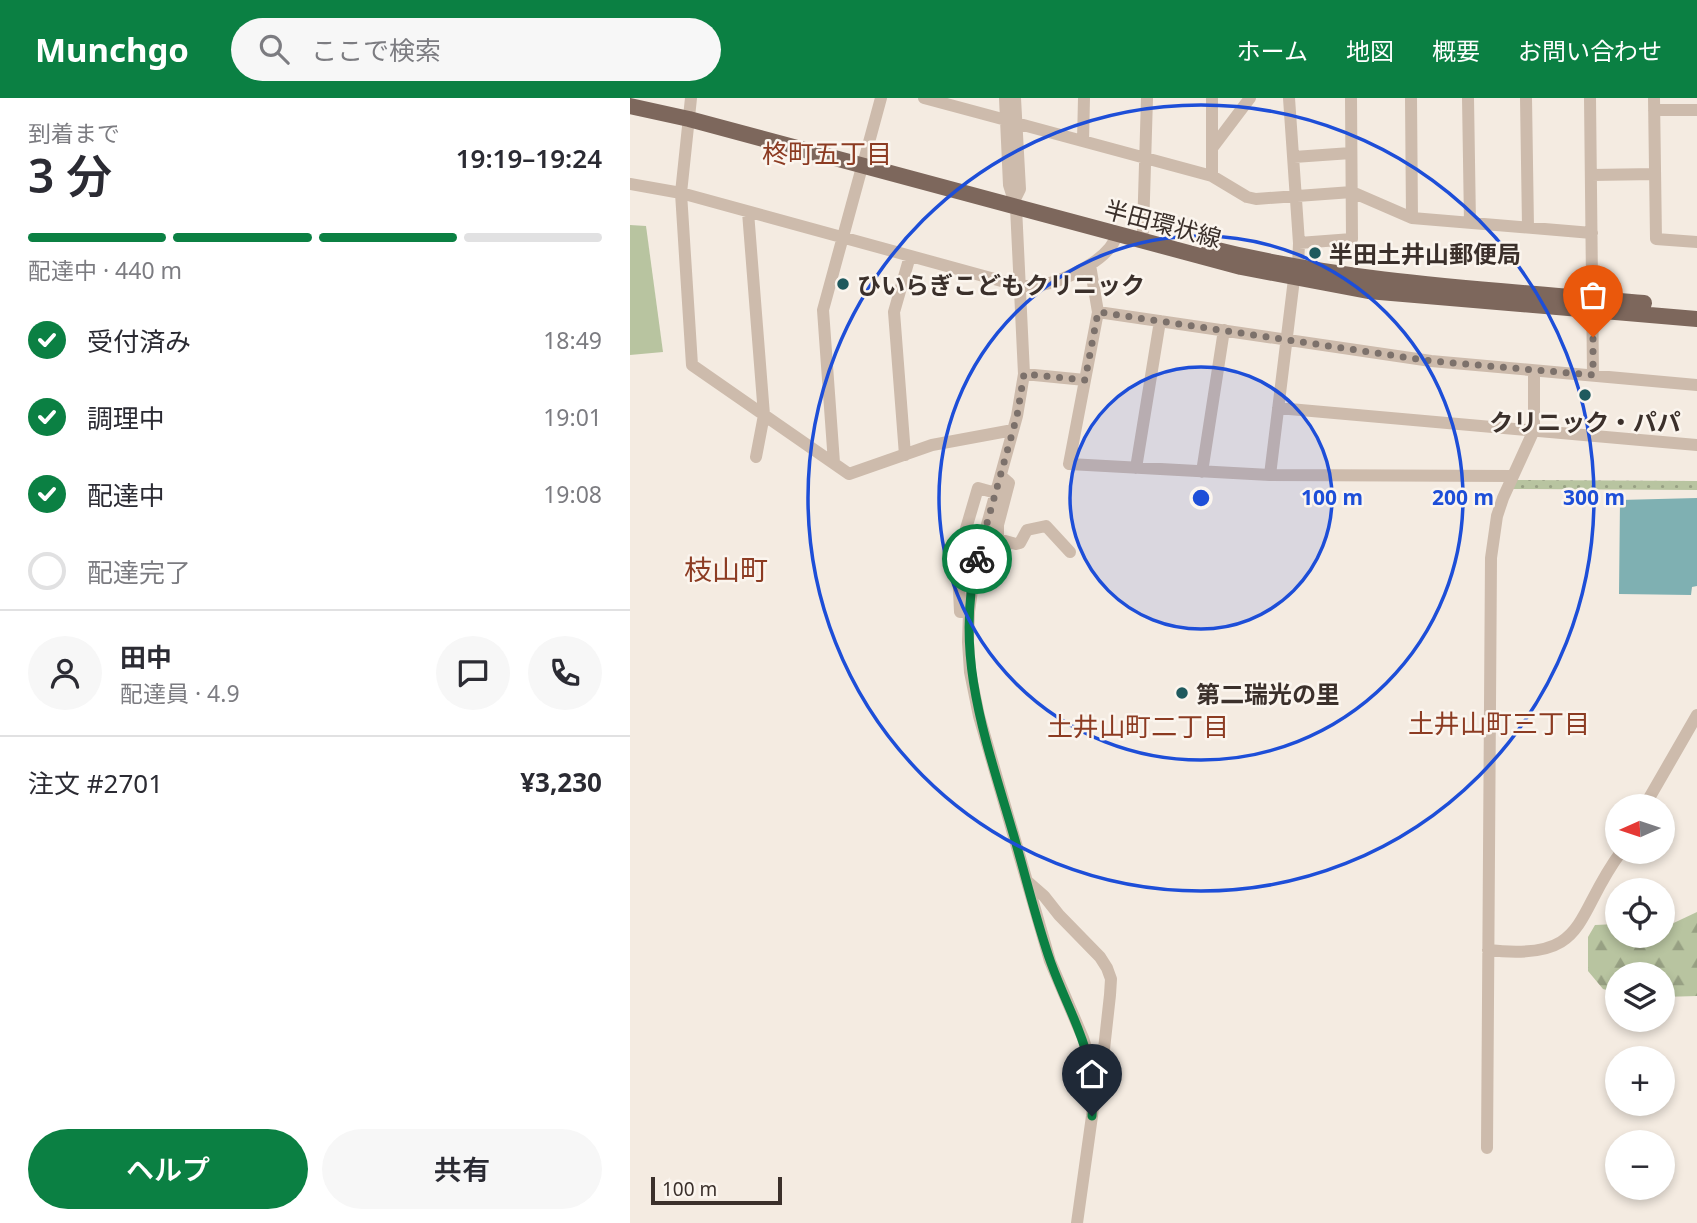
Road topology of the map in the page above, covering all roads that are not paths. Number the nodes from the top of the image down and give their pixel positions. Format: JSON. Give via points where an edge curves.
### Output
{"nodes":[{"id":1,"x":637,"y":98,"type":"edge"},
{"id":2,"x":881,"y":98,"type":"edge"},
{"id":3,"x":924,"y":98,"type":"edge"},
{"id":4,"x":1005,"y":98,"type":"edge"},
{"id":5,"x":1015,"y":98,"type":"edge"},
{"id":6,"x":1084,"y":98,"type":"edge"},
{"id":7,"x":1147,"y":98,"type":"edge"},
{"id":8,"x":1212,"y":98,"type":"edge"},
{"id":9,"x":1250,"y":98,"type":"edge"},
{"id":10,"x":1289,"y":98,"type":"edge"},
{"id":11,"x":1351,"y":98,"type":"edge"},
{"id":12,"x":1410,"y":98,"type":"edge"},
{"id":13,"x":1468,"y":98,"type":"edge"},
{"id":14,"x":1527,"y":98,"type":"edge"},
{"id":15,"x":1590,"y":98,"type":"edge"},
{"id":16,"x":940,"y":100,"type":"edge"},
{"id":17,"x":1654,"y":104,"type":"edge"},
{"id":18,"x":630,"y":106,"type":"edge"},
{"id":19,"x":690,"y":109,"type":"edge"},
{"id":20,"x":1697,"y":110,"type":"edge"},
{"id":21,"x":1011,"y":122,"type":"junction"},
{"id":22,"x":1083,"y":141,"type":"junction"},
{"id":23,"x":1213,"y":147,"type":"junction"},
{"id":24,"x":1351,"y":153,"type":"junction"},
{"id":25,"x":1294,"y":157,"type":"junction"},
{"id":26,"x":1145,"y":158,"type":"junction"},
{"id":27,"x":863,"y":162,"type":"junction"},
{"id":28,"x":1591,"y":174,"type":"junction"},
{"id":29,"x":1655,"y":174,"type":"junction"},
{"id":30,"x":1212,"y":176,"type":"junction"},
{"id":31,"x":630,"y":184,"type":"edge"},
{"id":32,"x":1352,"y":192,"type":"junction"},
{"id":33,"x":681,"y":193,"type":"junction"},
{"id":34,"x":1296,"y":195,"type":"junction"},
{"id":35,"x":1015,"y":203,"type":"junction"},
{"id":36,"x":748,"y":212,"type":"junction"},
{"id":37,"x":1412,"y":218,"type":"junction"},
{"id":38,"x":1470,"y":223,"type":"junction"},
{"id":39,"x":1528,"y":227,"type":"junction"},
{"id":40,"x":1143,"y":231,"type":"junction"},
{"id":41,"x":1592,"y":233,"type":"junction"},
{"id":42,"x":1116,"y":234,"type":"junction"},
{"id":43,"x":843,"y":237,"type":"junction"},
{"id":44,"x":1697,"y":242,"type":"edge"},
{"id":45,"x":1299,"y":243,"type":"junction"},
{"id":46,"x":910,"y":256,"type":"junction"},
{"id":47,"x":1090,"y":265,"type":"junction"},
{"id":48,"x":1296,"y":273,"type":"junction"},
{"id":49,"x":1020,"y":286,"type":"junction"},
{"id":50,"x":1592,"y":304,"type":"junction"},
{"id":51,"x":1697,"y":308,"type":"edge"},
{"id":52,"x":1098,"y":312,"type":"junction"},
{"id":53,"x":1697,"y":319,"type":"edge"},
{"id":54,"x":1160,"y":321,"type":"junction"},
{"id":55,"x":1223,"y":330,"type":"junction"},
{"id":56,"x":1286,"y":338,"type":"junction"},
{"id":57,"x":1534,"y":370,"type":"junction"},
{"id":58,"x":1024,"y":374,"type":"junction"},
{"id":59,"x":1593,"y":375,"type":"junction"},
{"id":60,"x":1085,"y":380,"type":"junction"},
{"id":61,"x":1697,"y":384,"type":"edge"},
{"id":62,"x":1278,"y":408,"type":"junction"},
{"id":63,"x":764,"y":415,"type":"junction"},
{"id":64,"x":1013,"y":430,"type":"junction"},
{"id":65,"x":1534,"y":430,"type":"junction"},
{"id":66,"x":1697,"y":445,"type":"edge"},
{"id":67,"x":905,"y":455,"type":"junction"},
{"id":68,"x":756,"y":457,"type":"dead end"},
{"id":69,"x":834,"y":463,"type":"junction"},
{"id":70,"x":1136,"y":468,"type":"junction"},
{"id":71,"x":1202,"y":472,"type":"junction"},
{"id":72,"x":1270,"y":475,"type":"junction"},
{"id":73,"x":1000,"y":476,"type":"junction"},
{"id":74,"x":1513,"y":476,"type":"junction"},
{"id":75,"x":996,"y":493,"type":"junction"},
{"id":76,"x":1070,"y":552,"type":"dead end"},
{"id":77,"x":969,"y":612,"type":"junction"},
{"id":78,"x":1697,"y":715,"type":"edge"},
{"id":79,"x":1651,"y":794,"type":"edge"},
{"id":80,"x":1612,"y":864,"type":"edge"},
{"id":81,"x":1028,"y":882,"type":"junction"},
{"id":82,"x":1488,"y":950,"type":"junction"},
{"id":83,"x":1090,"y":1060,"type":"junction"},
{"id":84,"x":1486,"y":1148,"type":"dead end"},
{"id":85,"x":1077,"y":1223,"type":"edge"}],
"edges":[{"from":1,"to":19,"type":"main road","name":"半田環状線"},
{"from":2,"to":27,"type":"street"},
{"from":3,"to":16,"type":"street"},
{"from":4,"to":21,"type":"street"},
{"from":5,"to":21,"type":"street"},
{"from":6,"to":22,"type":"street"},
{"from":7,"to":26,"type":"street"},
{"from":8,"to":23,"type":"street"},
{"from":9,"to":23,"type":"street"},
{"from":10,"to":25,"type":"street"},
{"from":11,"to":24,"type":"street"},
{"from":12,"to":37,"type":"street"},
{"from":13,"to":38,"type":"street"},
{"from":14,"to":39,"type":"street"},
{"from":15,"to":28,"type":"street"},
{"from":16,"to":21,"type":"street"},
{"from":17,"to":20,"type":"street"},
{"from":17,"to":29,"type":"street"},
{"from":18,"to":19,"type":"main road","name":"半田環状線"},
{"from":19,"to":27,"type":"main road","name":"半田環状線"},
{"from":19,"to":33,"type":"street"},
{"from":21,"to":22,"type":"street"},
{"from":21,"to":35,"type":"street","via":[[1020,188]]},
{"from":22,"to":26,"type":"street"},
{"from":23,"to":30,"type":"street"},
{"from":24,"to":25,"type":"street"},
{"from":24,"to":32,"type":"street"},
{"from":25,"to":34,"type":"street"},
{"from":26,"to":30,"type":"street"},
{"from":26,"to":40,"type":"street"},
{"from":27,"to":35,"type":"main road","name":"半田環状線"},
{"from":27,"to":43,"type":"street"},
{"from":28,"to":29,"type":"street"},
{"from":28,"to":41,"type":"street"},
{"from":29,"to":44,"type":"street","via":[[1656,239]]},
{"from":30,"to":34,"type":"street","via":[[1247,197]]},
{"from":31,"to":33,"type":"street"},
{"from":32,"to":34,"type":"street"},
{"from":32,"to":37,"type":"street"},
{"from":32,"to":45,"type":"street","via":[[1352,239]]},
{"from":33,"to":36,"type":"street"},
{"from":33,"to":63,"type":"street","via":[[692,365]]},
{"from":34,"to":45,"type":"street"},
{"from":35,"to":40,"type":"main road","name":"半田環状線"},
{"from":35,"to":42,"type":"main road","name":"半田環状線"},
{"from":35,"to":49,"type":"street"},
{"from":36,"to":43,"type":"street"},
{"from":36,"to":63,"type":"street"},
{"from":37,"to":38,"type":"street"},
{"from":38,"to":39,"type":"street"},
{"from":39,"to":41,"type":"street"},
{"from":40,"to":48,"type":"main road","name":"半田環状線"},
{"from":41,"to":50,"type":"street"},
{"from":42,"to":47,"type":"street","via":[[1114,244]]},
{"from":42,"to":48,"type":"main road","name":"半田環状線"},
{"from":43,"to":46,"type":"street"},
{"from":43,"to":69,"type":"street","via":[[823,310]]},
{"from":45,"to":48,"type":"street"},
{"from":46,"to":49,"type":"street"},
{"from":46,"to":67,"type":"street","via":[[894,312]]},
{"from":47,"to":49,"type":"street","via":[[1042,285]]},
{"from":47,"to":52,"type":"street"},
{"from":48,"to":50,"type":"main road","name":"半田環状線","via":[[1368,291]]},
{"from":48,"to":56,"type":"street"},
{"from":49,"to":58,"type":"street"},
{"from":50,"to":51,"type":"main road","name":"半田環状線"},
{"from":50,"to":53,"type":"main road","name":"半田環状線"},
{"from":50,"to":59,"type":"street"},
{"from":52,"to":54,"type":"street"},
{"from":52,"to":60,"type":"street"},
{"from":54,"to":55,"type":"street"},
{"from":54,"to":70,"type":"street"},
{"from":55,"to":56,"type":"street"},
{"from":55,"to":71,"type":"street"},
{"from":56,"to":57,"type":"street","via":[[1431,361]]},
{"from":56,"to":62,"type":"street"},
{"from":57,"to":59,"type":"street"},
{"from":57,"to":65,"type":"street"},
{"from":58,"to":60,"type":"street"},
{"from":58,"to":64,"type":"street"},
{"from":59,"to":61,"type":"street"},
{"from":60,"to":70,"type":"street","via":[[1069,464]]},
{"from":62,"to":65,"type":"street"},
{"from":62,"to":72,"type":"street"},
{"from":63,"to":68,"type":"street"},
{"from":63,"to":69,"type":"street"},
{"from":64,"to":67,"type":"street","via":[[932,445]]},
{"from":64,"to":73,"type":"street"},
{"from":65,"to":66,"type":"street"},
{"from":65,"to":74,"type":"street"},
{"from":67,"to":69,"type":"street","via":[[849,474]]},
{"from":70,"to":71,"type":"street"},
{"from":71,"to":72,"type":"street"},
{"from":72,"to":74,"type":"street"},
{"from":73,"to":75,"type":"street"},
{"from":73,"to":76,"type":"street","via":[[1009,483],[998,539],[1016,544],[1027,530],[1046,526]]},
{"from":74,"to":82,"type":"street","via":[[1497,516],[1489,581]]},
{"from":75,"to":77,"type":"street","via":[[975,568]]},
{"from":75,"to":77,"type":"street","via":[[978,488],[960,549],[960,611]]},
{"from":77,"to":81,"type":"street","via":[[974,695]]},
{"from":78,"to":79,"type":"street"},
{"from":80,"to":82,"type":"street","via":[[1575,932],[1565,941],[1540,950]]},
{"from":81,"to":83,"type":"street","via":[[1050,961]]},
{"from":81,"to":83,"type":"street","via":[[1100,957],[1111,979],[1104,1049]]},
{"from":82,"to":84,"type":"street"},
{"from":83,"to":85,"type":"street","via":[[1092,1116]]}]}
